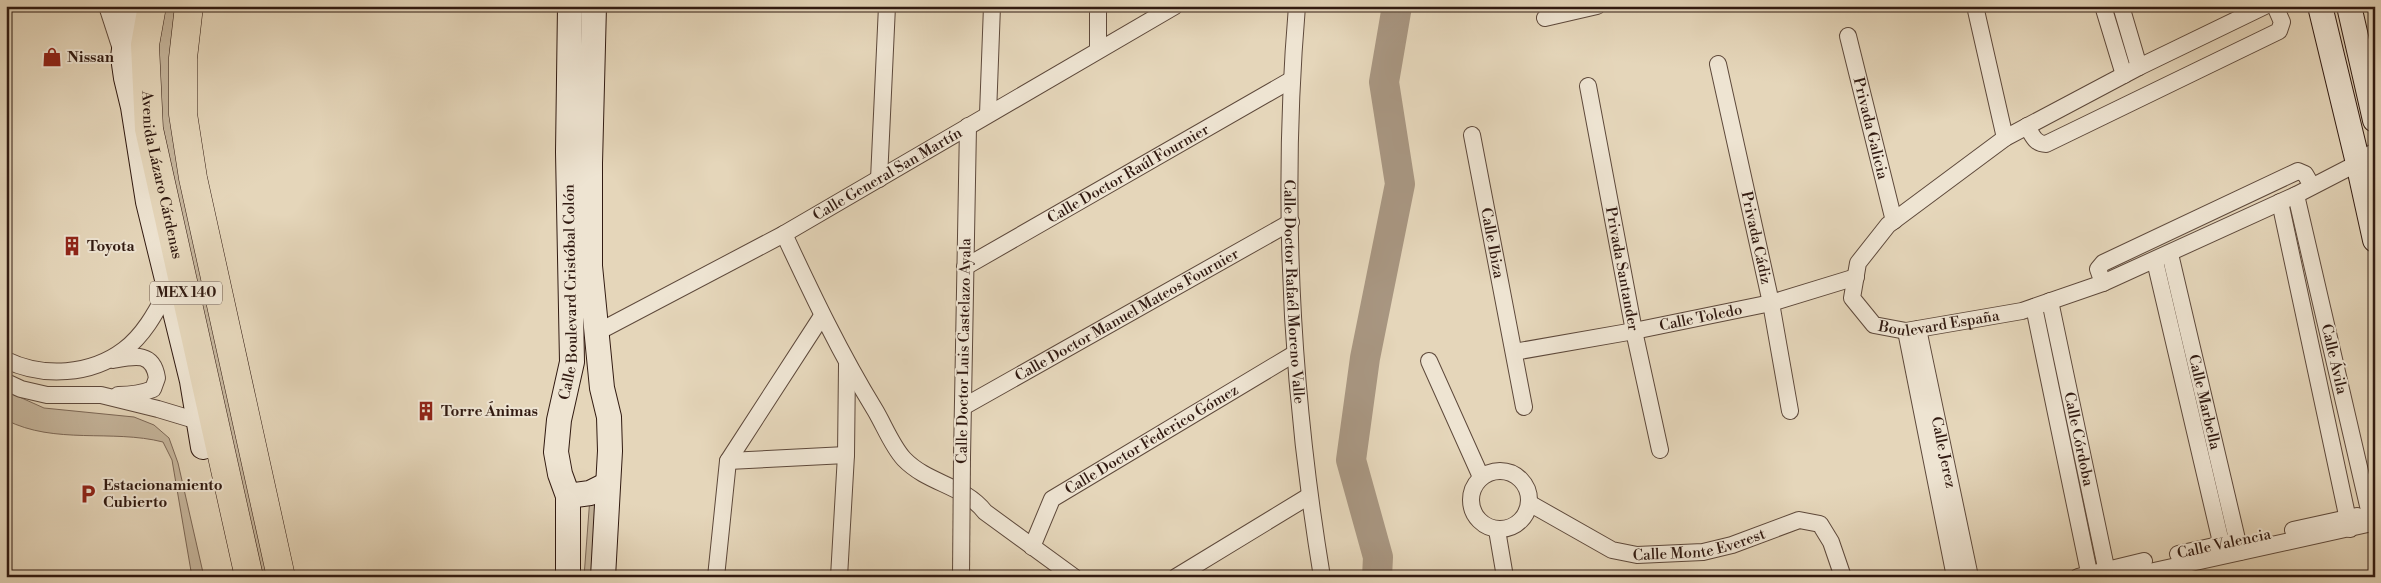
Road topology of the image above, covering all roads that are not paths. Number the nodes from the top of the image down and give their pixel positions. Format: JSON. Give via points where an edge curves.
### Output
{"nodes":[{"id":1,"x":107,"y":6,"type":"edge"},
{"id":2,"x":130,"y":6,"type":"edge"},
{"id":3,"x":152,"y":6,"type":"edge"},
{"id":4,"x":189,"y":6,"type":"edge"},
{"id":5,"x":570,"y":6,"type":"edge"},
{"id":6,"x":594,"y":6,"type":"edge"},
{"id":7,"x":887,"y":6,"type":"edge"},
{"id":8,"x":992,"y":6,"type":"edge"},
{"id":9,"x":1098,"y":6,"type":"edge"},
{"id":10,"x":1175,"y":6,"type":"edge"},
{"id":11,"x":1297,"y":6,"type":"edge"},
{"id":12,"x":1975,"y":6,"type":"edge"},
{"id":13,"x":2103,"y":6,"type":"edge"},
{"id":14,"x":2122,"y":6,"type":"edge"},
{"id":15,"x":2275,"y":6,"type":"edge"},
{"id":16,"x":2320,"y":6,"type":"edge"},
{"id":17,"x":2349,"y":6,"type":"edge"},
{"id":18,"x":1587,"y":7,"type":"edge"},
{"id":19,"x":2251,"y":9,"type":"edge"},
{"id":20,"x":1545,"y":18,"type":"dead end"},
{"id":21,"x":1848,"y":36,"type":"dead end"},
{"id":22,"x":1098,"y":50,"type":"junction"},
{"id":23,"x":123,"y":57,"type":"junction"},
{"id":24,"x":1718,"y":64,"type":"dead end"},
{"id":25,"x":2138,"y":67,"type":"junction"},
{"id":26,"x":2124,"y":75,"type":"junction"},
{"id":27,"x":1291,"y":80,"type":"junction"},
{"id":28,"x":1588,"y":86,"type":"dead end"},
{"id":29,"x":988,"y":114,"type":"junction"},
{"id":30,"x":2374,"y":115,"type":"edge"},
{"id":31,"x":968,"y":126,"type":"junction"},
{"id":32,"x":2027,"y":126,"type":"junction"},
{"id":33,"x":1472,"y":135,"type":"dead end"},
{"id":34,"x":2005,"y":138,"type":"junction"},
{"id":35,"x":2367,"y":157,"type":"edge"},
{"id":36,"x":879,"y":179,"type":"junction"},
{"id":37,"x":2312,"y":186,"type":"junction"},
{"id":38,"x":2296,"y":195,"type":"junction"},
{"id":39,"x":2280,"y":202,"type":"junction"},
{"id":40,"x":1894,"y":221,"type":"junction"},
{"id":41,"x":1291,"y":222,"type":"junction"},
{"id":42,"x":784,"y":234,"type":"junction"},
{"id":43,"x":2375,"y":240,"type":"edge"},
{"id":44,"x":2170,"y":254,"type":"junction"},
{"id":45,"x":2155,"y":261,"type":"junction"},
{"id":46,"x":966,"y":267,"type":"junction"},
{"id":47,"x":1856,"y":277,"type":"junction"},
{"id":48,"x":2103,"y":283,"type":"junction"},
{"id":49,"x":169,"y":288,"type":"junction"},
{"id":50,"x":2050,"y":301,"type":"junction"},
{"id":51,"x":1771,"y":302,"type":"junction"},
{"id":52,"x":2034,"y":307,"type":"junction"},
{"id":53,"x":822,"y":316,"type":"junction"},
{"id":54,"x":2324,"y":319,"type":"junction"},
{"id":55,"x":2306,"y":322,"type":"junction"},
{"id":56,"x":1912,"y":330,"type":"junction"},
{"id":57,"x":1634,"y":331,"type":"junction"},
{"id":58,"x":596,"y":333,"type":"junction"},
{"id":59,"x":1514,"y":352,"type":"junction"},
{"id":60,"x":1294,"y":354,"type":"junction"},
{"id":61,"x":2186,"y":358,"type":"junction"},
{"id":62,"x":6,"y":360,"type":"edge"},
{"id":63,"x":105,"y":361,"type":"junction"},
{"id":64,"x":1428,"y":361,"type":"dead end"},
{"id":65,"x":572,"y":362,"type":"junction"},
{"id":66,"x":847,"y":365,"type":"junction"},
{"id":67,"x":6,"y":382,"type":"edge"},
{"id":68,"x":2068,"y":387,"type":"junction"},
{"id":69,"x":602,"y":388,"type":"junction"},
{"id":70,"x":2051,"y":388,"type":"junction"},
{"id":71,"x":100,"y":395,"type":"junction"},
{"id":72,"x":963,"y":407,"type":"junction"},
{"id":73,"x":1524,"y":407,"type":"dead end"},
{"id":74,"x":1790,"y":411,"type":"dead end"},
{"id":75,"x":2349,"y":424,"type":"junction"},
{"id":76,"x":2329,"y":428,"type":"junction"},
{"id":77,"x":200,"y":434,"type":"junction"},
{"id":78,"x":1660,"y":450,"type":"dead end"},
{"id":79,"x":846,"y":455,"type":"junction"},
{"id":80,"x":728,"y":461,"type":"junction"},
{"id":81,"x":2221,"y":469,"type":"junction"},
{"id":82,"x":2205,"y":472,"type":"junction"},
{"id":83,"x":2087,"y":475,"type":"junction"},
{"id":84,"x":1481,"y":477,"type":"junction"},
{"id":85,"x":2070,"y":478,"type":"junction"},
{"id":86,"x":608,"y":484,"type":"junction"},
{"id":87,"x":568,"y":496,"type":"junction"},
{"id":88,"x":1309,"y":496,"type":"junction"},
{"id":89,"x":1529,"y":503,"type":"junction"},
{"id":90,"x":2371,"y":519,"type":"joint"},
{"id":91,"x":2348,"y":524,"type":"junction"},
{"id":92,"x":1497,"y":530,"type":"junction"},
{"id":93,"x":1032,"y":547,"type":"junction"},
{"id":94,"x":2231,"y":548,"type":"junction"},
{"id":95,"x":2107,"y":573,"type":"edge"},
{"id":96,"x":2086,"y":576,"type":"edge"},
{"id":97,"x":232,"y":577,"type":"edge"},
{"id":98,"x":249,"y":577,"type":"edge"},
{"id":99,"x":281,"y":577,"type":"edge"},
{"id":100,"x":568,"y":577,"type":"edge"},
{"id":101,"x":604,"y":577,"type":"edge"},
{"id":102,"x":716,"y":577,"type":"edge"},
{"id":103,"x":839,"y":577,"type":"edge"},
{"id":104,"x":961,"y":577,"type":"edge"},
{"id":105,"x":1074,"y":577,"type":"edge"},
{"id":106,"x":1176,"y":577,"type":"edge"},
{"id":107,"x":1322,"y":577,"type":"edge"},
{"id":108,"x":1505,"y":577,"type":"edge"},
{"id":109,"x":1843,"y":577,"type":"edge"},
{"id":110,"x":1955,"y":577,"type":"edge"},
{"id":111,"x":1970,"y":577,"type":"edge"},
{"id":112,"x":2127,"y":577,"type":"edge"}],
"edges":[{"from":1,"to":23,"type":"street"},
{"from":2,"to":23,"type":"street","name":"Avenida Lázaro Cárdenas"},
{"from":3,"to":98,"type":"highway","name":"Avenida Lázaro Cárdenas","number":"MEX 140","via":[[145,45],[149,129]]},
{"from":4,"to":99,"type":"highway","name":"Avenida Lázaro Cárdenas","number":"MEX 140","via":[[183,58],[183,114],[192,178]]},
{"from":5,"to":65,"type":"street","name":"Calle Boulevard Cristóbal Colón","via":[[568,162]]},
{"from":6,"to":58,"type":"street","name":"Calle Boulevard Cristóbal Colón","via":[[590,266]]},
{"from":7,"to":36,"type":"street"},
{"from":8,"to":29,"type":"street"},
{"from":9,"to":22,"type":"street"},
{"from":10,"to":22,"type":"street","name":"Calle General San Martín"},
{"from":11,"to":27,"type":"street","name":"Calle Doctor Rafaél Moreno Valle"},
{"from":12,"to":34,"type":"street"},
{"from":13,"to":26,"type":"street"},
{"from":14,"to":25,"type":"street"},
{"from":15,"to":32,"type":"street","via":[[2282,22],[2279,31],[2046,144],[2035,140]]},
{"from":16,"to":35,"type":"street"},
{"from":17,"to":30,"type":"street"},
{"from":18,"to":20,"type":"street"},
{"from":19,"to":25,"type":"street","name":"Boulevard España"},
{"from":21,"to":40,"type":"street","name":"Privada Galicia"},
{"from":22,"to":29,"type":"street","name":"Calle General San Martín"},
{"from":23,"to":49,"type":"street","name":"Avenida Lázaro Cárdenas","via":[[148,202]]},
{"from":24,"to":51,"type":"street","name":"Privada Cádiz"},
{"from":25,"to":26,"type":"street","name":"Boulevard España"},
{"from":26,"to":32,"type":"street","name":"Boulevard España"},
{"from":27,"to":41,"type":"street","name":"Calle Doctor Rafaél Moreno Valle"},
{"from":27,"to":46,"type":"street","name":"Calle Doctor Raúl Fournier"},
{"from":28,"to":57,"type":"street","name":"Privada Santander"},
{"from":29,"to":31,"type":"street","name":"Calle General San Martín"},
{"from":31,"to":36,"type":"street","name":"Calle General San Martín"},
{"from":31,"to":46,"type":"street","name":"Calle Doctor Luis Castelazo Ayala"},
{"from":32,"to":34,"type":"street","name":"Boulevard España"},
{"from":33,"to":59,"type":"street","name":"Calle Ibiza"},
{"from":34,"to":40,"type":"street","name":"Boulevard España"},
{"from":35,"to":37,"type":"street","name":"Boulevard España"},
{"from":35,"to":43,"type":"street"},
{"from":36,"to":42,"type":"street","name":"Calle General San Martín"},
{"from":37,"to":38,"type":"street","name":"Boulevard España"},
{"from":37,"to":48,"type":"street","via":[[2305,174],[2298,172],[2103,263],[2098,269]]},
{"from":38,"to":39,"type":"street","name":"Boulevard España"},
{"from":38,"to":54,"type":"street","name":"Calle Ávila"},
{"from":39,"to":44,"type":"street","name":"Boulevard España"},
{"from":39,"to":55,"type":"street","name":"Calle Ávila"},
{"from":40,"to":47,"type":"street","name":"Boulevard España","via":[[1858,263]]},
{"from":41,"to":60,"type":"street","name":"Calle Doctor Rafaél Moreno Valle"},
{"from":41,"to":72,"type":"street","name":"Calle Doctor Manuel Mateos Fournier"},
{"from":42,"to":53,"type":"street"},
{"from":42,"to":58,"type":"street","name":"Calle General San Martín"},
{"from":44,"to":45,"type":"street","name":"Boulevard España"},
{"from":44,"to":61,"type":"street","name":"Calle Marbella"},
{"from":45,"to":48,"type":"street","name":"Boulevard España"},
{"from":45,"to":61,"type":"street","name":"Calle Marbella"},
{"from":46,"to":72,"type":"street","name":"Calle Doctor Luis Castelazo Ayala"},
{"from":47,"to":51,"type":"street","name":"Calle Toledo"},
{"from":47,"to":56,"type":"street","name":"Boulevard España","via":[[1852,298],[1874,325]]},
{"from":48,"to":50,"type":"street","name":"Boulevard España"},
{"from":49,"to":63,"type":"street","via":[[149,323],[124,350]]},
{"from":49,"to":77,"type":"street","name":"Avenida Lázaro Cárdenas","via":[[192,381]]},
{"from":50,"to":52,"type":"street","name":"Boulevard España"},
{"from":50,"to":68,"type":"street","name":"Calle Córdoba"},
{"from":51,"to":57,"type":"street","name":"Calle Toledo"},
{"from":51,"to":74,"type":"street","name":"Privada Cádiz"},
{"from":52,"to":56,"type":"street","name":"Boulevard España"},
{"from":52,"to":70,"type":"street","name":"Calle Córdoba"},
{"from":53,"to":66,"type":"street"},
{"from":53,"to":80,"type":"street"},
{"from":54,"to":55,"type":"street"},
{"from":54,"to":75,"type":"street","name":"Calle Ávila"},
{"from":55,"to":76,"type":"street","name":"Calle Ávila"},
{"from":56,"to":110,"type":"street","name":"Calle Jerez"},
{"from":56,"to":111,"type":"street","name":"Calle Jerez"},
{"from":57,"to":59,"type":"street","name":"Calle Toledo"},
{"from":57,"to":78,"type":"street","name":"Privada Santander"},
{"from":58,"to":69,"type":"street","name":"Calle Boulevard Cristóbal Colón"},
{"from":59,"to":73,"type":"street","name":"Calle Ibiza"},
{"from":60,"to":88,"type":"street","name":"Calle Doctor Rafaél Moreno Valle"},
{"from":60,"to":93,"type":"street","name":"Calle Doctor Federico Gómez","via":[[1059,494],[1052,500]]},
{"from":61,"to":81,"type":"street","name":"Calle Marbella"},
{"from":61,"to":82,"type":"street","name":"Calle Marbella"},
{"from":62,"to":63,"type":"street","via":[[41,371],[60,372]]},
{"from":63,"to":71,"type":"street","via":[[144,357],[153,364],[158,378],[153,389],[145,393]]},
{"from":64,"to":84,"type":"street"},
{"from":65,"to":69,"type":"street","via":[[591,370]]},
{"from":65,"to":87,"type":"street","name":"Calle Boulevard Cristóbal Colón","via":[[558,420],[556,452]]},
{"from":66,"to":79,"type":"street"},
{"from":66,"to":93,"type":"street","via":[[904,458],[930,480],[947,484],[977,502],[985,512]]},
{"from":67,"to":71,"type":"street","via":[[47,395]]},
{"from":68,"to":70,"type":"street"},
{"from":68,"to":83,"type":"street","name":"Calle Córdoba"},
{"from":69,"to":86,"type":"street","name":"Calle Boulevard Cristóbal Colón","via":[[609,417]]},
{"from":70,"to":85,"type":"street","name":"Calle Córdoba"},
{"from":71,"to":77,"type":"street","via":[[158,409]]},
{"from":72,"to":104,"type":"street","name":"Calle Doctor Luis Castelazo Ayala","bridge":true},
{"from":75,"to":76,"type":"street"},
{"from":75,"to":90,"type":"street","name":"Calle Ávila"},
{"from":76,"to":91,"type":"street","name":"Calle Ávila"},
{"from":77,"to":97,"type":"highway"},
{"from":79,"to":80,"type":"street"},
{"from":79,"to":103,"type":"street"},
{"from":80,"to":102,"type":"street"},
{"from":81,"to":82,"type":"street"},
{"from":81,"to":94,"type":"street","name":"Calle Marbella"},
{"from":82,"to":94,"type":"street","name":"Calle Marbella"},
{"from":83,"to":85,"type":"street"},
{"from":83,"to":95,"type":"street","name":"Calle Córdoba"},
{"from":84,"to":89,"type":"street","via":[[1499,470],[1509,472],[1524,484]]},
{"from":84,"to":92,"type":"street","via":[[1471,494],[1473,513],[1479,521]]},
{"from":85,"to":96,"type":"street","name":"Calle Córdoba"},
{"from":86,"to":87,"type":"street","via":[[590,493]]},
{"from":86,"to":101,"type":"street","name":"Calle Boulevard Cristóbal Colón"},
{"from":87,"to":100,"type":"street","name":"Calle Boulevard Cristóbal Colón"},
{"from":88,"to":106,"type":"street"},
{"from":88,"to":107,"type":"street","name":"Calle Doctor Rafaél Moreno Valle"},
{"from":89,"to":92,"type":"street","via":[[1527,512],[1515,526]]},
{"from":89,"to":109,"type":"street","name":"Calle Monte Everest","via":[[1612,550],[1637,556],[1703,552],[1732,546],[1799,520],[1820,524],[1831,542]]},
{"from":90,"to":91,"type":"street","name":"Calle Valencia"},
{"from":91,"to":94,"type":"street","name":"Calle Valencia"},
{"from":92,"to":108,"type":"street"},
{"from":93,"to":105,"type":"street"},
{"from":94,"to":95,"type":"street","name":"Calle Valencia"},
{"from":94,"to":112,"type":"street","name":"Calle Valencia"},
{"from":95,"to":96,"type":"street","name":"Calle Valencia"}]}
